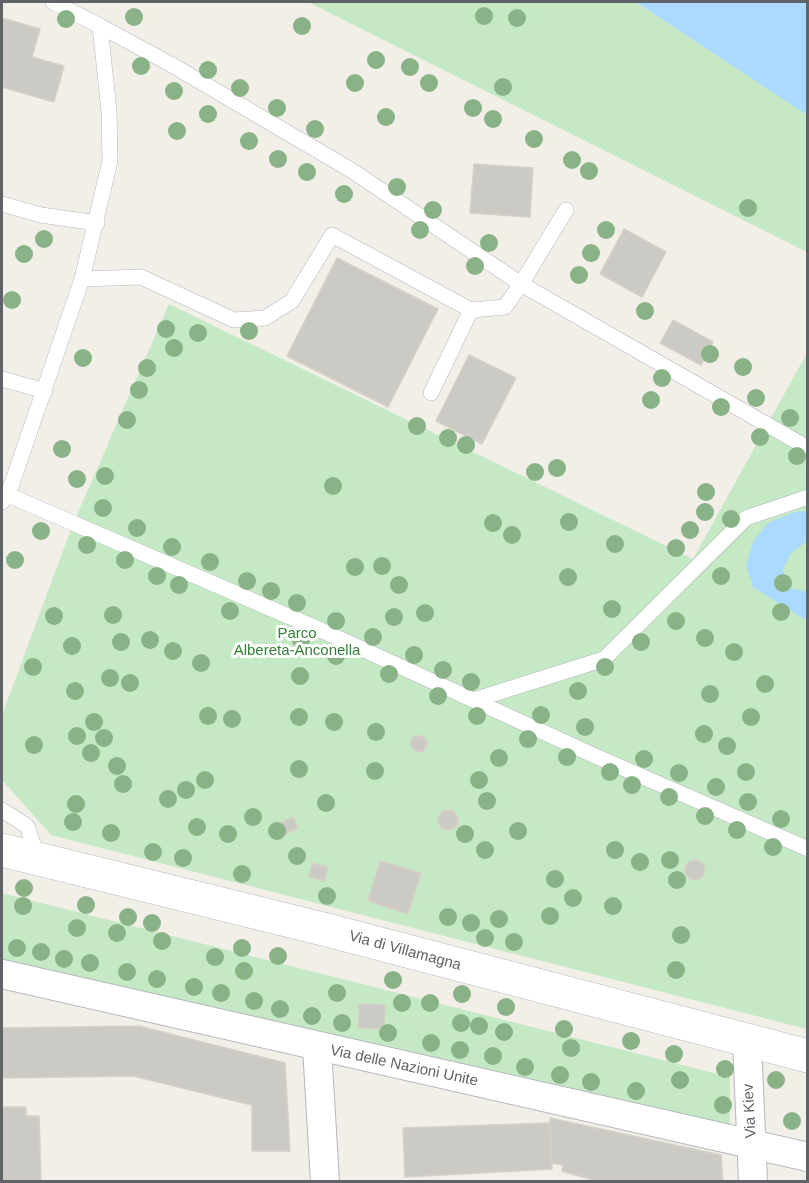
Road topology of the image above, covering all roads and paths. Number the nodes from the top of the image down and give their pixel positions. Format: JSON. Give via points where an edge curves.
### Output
{"nodes":[{"id":1,"x":53,"y":2,"type":"edge"},
{"id":2,"x":100,"y":26,"type":"junction"},
{"id":3,"x":2,"y":204,"type":"edge"},
{"id":4,"x":566,"y":210,"type":"dead end"},
{"id":5,"x":97,"y":223,"type":"junction"},
{"id":6,"x":82,"y":279,"type":"junction"},
{"id":7,"x":521,"y":284,"type":"junction"},
{"id":8,"x":471,"y":310,"type":"junction"},
{"id":9,"x":2,"y":379,"type":"edge"},
{"id":10,"x":45,"y":391,"type":"junction"},
{"id":11,"x":431,"y":393,"type":"dead end"},
{"id":12,"x":807,"y":448,"type":"edge"},
{"id":13,"x":807,"y":497,"type":"edge"},
{"id":14,"x":5,"y":499,"type":"edge"},
{"id":15,"x":474,"y":700,"type":"junction"},
{"id":16,"x":2,"y":810,"type":"edge"},
{"id":17,"x":807,"y":849,"type":"edge"},
{"id":18,"x":2,"y":850,"type":"edge"},
{"id":19,"x":38,"y":859,"type":"junction"},
{"id":20,"x":2,"y":974,"type":"edge"},
{"id":21,"x":747,"y":1040,"type":"junction"},
{"id":22,"x":317,"y":1047,"type":"junction"},
{"id":23,"x":807,"y":1056,"type":"edge"},
{"id":24,"x":752,"y":1143,"type":"junction"},
{"id":25,"x":807,"y":1157,"type":"edge"},
{"id":26,"x":325,"y":1182,"type":"edge"},
{"id":27,"x":753,"y":1182,"type":"edge"}],
"edges":[{"from":1,"to":2,"type":"lane"},
{"from":2,"to":5,"type":"lane","via":[[110,161]]},
{"from":2,"to":7,"type":"lane","via":[[351,170]]},
{"from":3,"to":5,"type":"lane","via":[[41,215]]},
{"from":4,"to":7,"type":"lane"},
{"from":5,"to":6,"type":"lane"},
{"from":6,"to":8,"type":"lane","via":[[141,277],[234,320],[265,318],[292,301],[332,235]]},
{"from":6,"to":10,"type":"lane"},
{"from":7,"to":8,"type":"lane","via":[[505,307]]},
{"from":7,"to":12,"type":"lane"},
{"from":8,"to":11,"type":"lane"},
{"from":9,"to":10,"type":"lane"},
{"from":10,"to":14,"type":"lane"},
{"from":13,"to":15,"type":"lane","via":[[746,519],[604,659]]},
{"from":14,"to":15,"type":"lane","via":[[325,632]]},
{"from":15,"to":17,"type":"lane"},
{"from":16,"to":19,"type":"lane","via":[[27,826]]},
{"from":18,"to":19,"type":"main road","name":"Via di Villamagna"},
{"from":19,"to":21,"type":"main road","name":"Via di Villamagna"},
{"from":20,"to":22,"type":"street","name":"Via delle Nazioni Unite"},
{"from":21,"to":23,"type":"main road","name":"Via di Villamagna"},
{"from":21,"to":24,"type":"street","name":"Via Kiev"},
{"from":22,"to":24,"type":"street","name":"Via delle Nazioni Unite"},
{"from":22,"to":26,"type":"street"},
{"from":24,"to":25,"type":"street","name":"Via delle Nazioni Unite"},
{"from":24,"to":27,"type":"street","name":"Via Kiev"}]}
